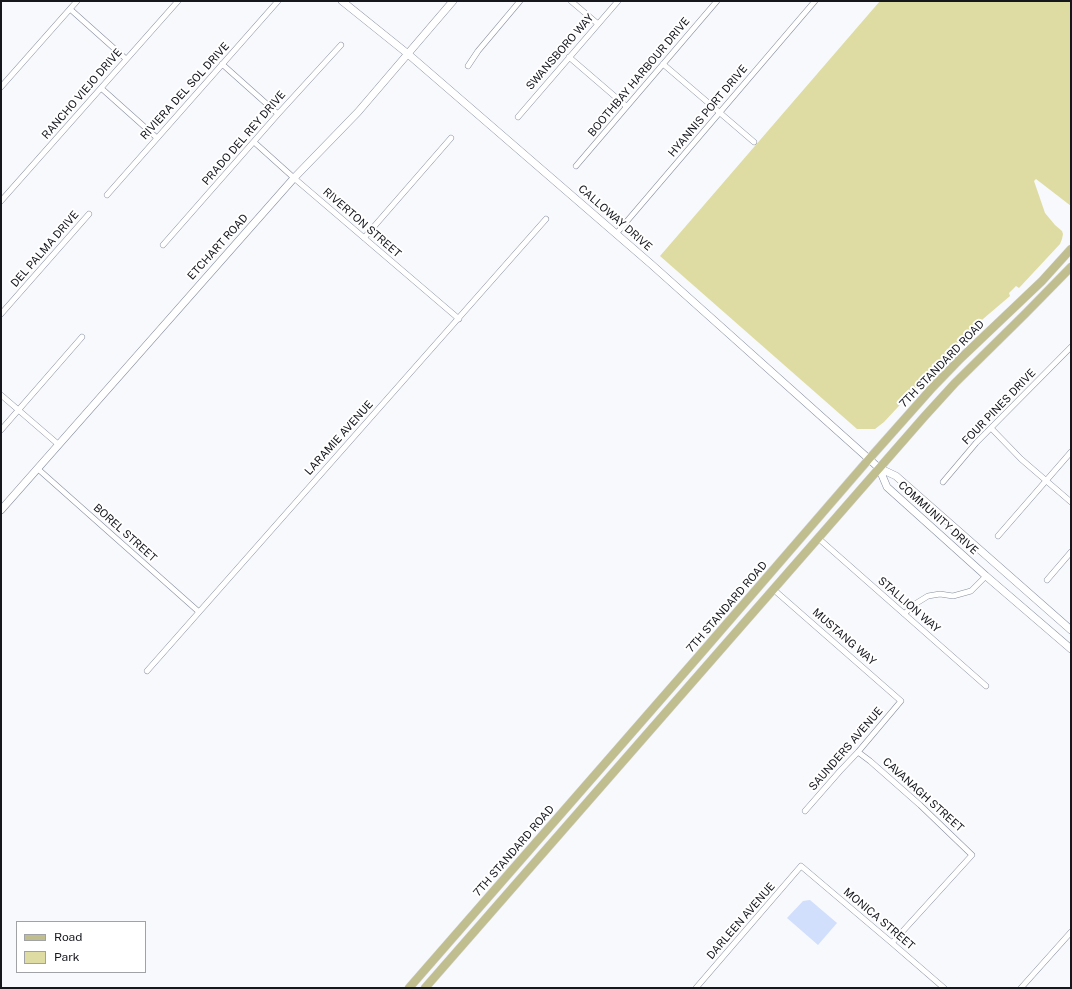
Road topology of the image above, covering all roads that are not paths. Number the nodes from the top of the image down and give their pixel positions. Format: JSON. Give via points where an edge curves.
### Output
{"nodes":[{"id":1,"x":77,"y":1,"type":"edge"},
{"id":2,"x":178,"y":1,"type":"edge"},
{"id":3,"x":278,"y":1,"type":"edge"},
{"id":4,"x":342,"y":1,"type":"edge"},
{"id":5,"x":453,"y":1,"type":"edge"},
{"id":6,"x":520,"y":1,"type":"edge"},
{"id":7,"x":571,"y":1,"type":"edge"},
{"id":8,"x":618,"y":1,"type":"edge"},
{"id":9,"x":716,"y":1,"type":"edge"},
{"id":10,"x":815,"y":1,"type":"edge"},
{"id":11,"x":70,"y":9,"type":"junction"},
{"id":12,"x":598,"y":24,"type":"junction"},
{"id":13,"x":341,"y":45,"type":"dead end"},
{"id":14,"x":408,"y":54,"type":"junction"},
{"id":15,"x":569,"y":57,"type":"junction"},
{"id":16,"x":126,"y":59,"type":"junction"},
{"id":17,"x":222,"y":64,"type":"junction"},
{"id":18,"x":663,"y":64,"type":"junction"},
{"id":19,"x":468,"y":66,"type":"dead end"},
{"id":20,"x":1,"y":87,"type":"edge"},
{"id":21,"x":101,"y":88,"type":"junction"},
{"id":22,"x":626,"y":106,"type":"junction"},
{"id":23,"x":720,"y":113,"type":"junction"},
{"id":24,"x":278,"y":114,"type":"junction"},
{"id":25,"x":518,"y":117,"type":"dead end"},
{"id":26,"x":157,"y":138,"type":"junction"},
{"id":27,"x":451,"y":138,"type":"dead end"},
{"id":28,"x":254,"y":142,"type":"junction"},
{"id":29,"x":754,"y":142,"type":"dead end"},
{"id":30,"x":576,"y":166,"type":"dead end"},
{"id":31,"x":294,"y":178,"type":"junction"},
{"id":32,"x":107,"y":195,"type":"dead end"},
{"id":33,"x":1,"y":201,"type":"edge"},
{"id":34,"x":89,"y":214,"type":"dead end"},
{"id":35,"x":546,"y":219,"type":"dead end"},
{"id":36,"x":616,"y":234,"type":"junction"},
{"id":37,"x":364,"y":238,"type":"junction"},
{"id":38,"x":163,"y":245,"type":"dead end"},
{"id":39,"x":1071,"y":249,"type":"edge"},
{"id":40,"x":1071,"y":267,"type":"edge"},
{"id":41,"x":1,"y":314,"type":"edge"},
{"id":42,"x":459,"y":318,"type":"junction"},
{"id":43,"x":82,"y":337,"type":"dead end"},
{"id":44,"x":1071,"y":347,"type":"edge"},
{"id":45,"x":1,"y":395,"type":"edge"},
{"id":46,"x":18,"y":410,"type":"junction"},
{"id":47,"x":991,"y":428,"type":"junction"},
{"id":48,"x":1,"y":430,"type":"edge"},
{"id":49,"x":58,"y":445,"type":"junction"},
{"id":50,"x":1071,"y":452,"type":"edge"},
{"id":51,"x":869,"y":458,"type":"junction"},
{"id":52,"x":879,"y":468,"type":"junction"},
{"id":53,"x":38,"y":469,"type":"junction"},
{"id":54,"x":1046,"y":481,"type":"junction"},
{"id":55,"x":943,"y":482,"type":"dead end"},
{"id":56,"x":1071,"y":502,"type":"edge"},
{"id":57,"x":1,"y":510,"type":"edge"},
{"id":58,"x":998,"y":536,"type":"dead end"},
{"id":59,"x":818,"y":538,"type":"junction"},
{"id":60,"x":1071,"y":552,"type":"edge"},
{"id":61,"x":986,"y":576,"type":"junction"},
{"id":62,"x":1047,"y":580,"type":"dead end"},
{"id":63,"x":773,"y":589,"type":"junction"},
{"id":64,"x":199,"y":612,"type":"junction"},
{"id":65,"x":904,"y":614,"type":"junction"},
{"id":66,"x":1071,"y":630,"type":"edge"},
{"id":67,"x":1071,"y":649,"type":"edge"},
{"id":68,"x":147,"y":671,"type":"dead end"},
{"id":69,"x":986,"y":686,"type":"dead end"},
{"id":70,"x":901,"y":701,"type":"joint"},
{"id":71,"x":858,"y":752,"type":"junction"},
{"id":72,"x":805,"y":811,"type":"dead end"},
{"id":73,"x":800,"y":866,"type":"joint"},
{"id":74,"x":1071,"y":932,"type":"edge"},
{"id":75,"x":892,"y":943,"type":"junction"},
{"id":76,"x":408,"y":988,"type":"edge"},
{"id":77,"x":425,"y":988,"type":"edge"},
{"id":78,"x":696,"y":988,"type":"edge"},
{"id":79,"x":944,"y":988,"type":"edge"},
{"id":80,"x":1021,"y":988,"type":"edge"}],
"edges":[{"from":1,"to":11,"type":"street"},
{"from":2,"to":16,"type":"street","name":"RANCHO VIEJO DRIVE"},
{"from":3,"to":17,"type":"street","name":"RIVIERA DEL SOL DRIVE"},
{"from":4,"to":14,"type":"street","name":"CALLOWAY DRIVE"},
{"from":5,"to":14,"type":"street","name":"ETCHART ROAD"},
{"from":6,"to":19,"type":"street","via":[[478,50]]},
{"from":7,"to":12,"type":"street"},
{"from":8,"to":12,"type":"street","name":"SWANSBORO WAY"},
{"from":9,"to":18,"type":"street","name":"BOOTHBAY HARBOUR DRIVE"},
{"from":10,"to":23,"type":"street","name":"HYANNIS PORT DRIVE"},
{"from":11,"to":16,"type":"street"},
{"from":11,"to":20,"type":"street"},
{"from":12,"to":15,"type":"street","name":"SWANSBORO WAY"},
{"from":13,"to":24,"type":"street","name":"PRADO DEL REY DRIVE"},
{"from":14,"to":31,"type":"street","name":"ETCHART ROAD","via":[[358,112]]},
{"from":14,"to":36,"type":"street","name":"CALLOWAY DRIVE"},
{"from":15,"to":22,"type":"street"},
{"from":15,"to":25,"type":"street","name":"SWANSBORO WAY"},
{"from":16,"to":21,"type":"street","name":"RANCHO VIEJO DRIVE"},
{"from":17,"to":24,"type":"street"},
{"from":17,"to":26,"type":"street","name":"RIVIERA DEL SOL DRIVE"},
{"from":18,"to":22,"type":"street","name":"BOOTHBAY HARBOUR DRIVE"},
{"from":18,"to":23,"type":"street"},
{"from":21,"to":26,"type":"street"},
{"from":21,"to":33,"type":"street","name":"RANCHO VIEJO DRIVE"},
{"from":22,"to":30,"type":"street","name":"BOOTHBAY HARBOUR DRIVE"},
{"from":23,"to":29,"type":"street"},
{"from":23,"to":36,"type":"street","name":"HYANNIS PORT DRIVE"},
{"from":24,"to":28,"type":"street","name":"PRADO DEL REY DRIVE"},
{"from":26,"to":32,"type":"street","name":"RIVIERA DEL SOL DRIVE"},
{"from":27,"to":37,"type":"street"},
{"from":28,"to":31,"type":"street","name":"RIVERTON STREET"},
{"from":28,"to":38,"type":"street","name":"PRADO DEL REY DRIVE"},
{"from":31,"to":37,"type":"street","name":"RIVERTON STREET"},
{"from":31,"to":49,"type":"street","name":"ETCHART ROAD"},
{"from":34,"to":41,"type":"street","name":"DEL PALMA DRIVE"},
{"from":35,"to":42,"type":"street","name":"LARAMIE AVENUE"},
{"from":36,"to":51,"type":"street","name":"CALLOWAY DRIVE"},
{"from":37,"to":42,"type":"street","name":"RIVERTON STREET"},
{"from":39,"to":51,"type":"main road","name":"7TH STANDARD ROAD","via":[[1042,281],[942,377]]},
{"from":40,"to":52,"type":"main road","name":"7TH STANDARD ROAD","via":[[955,383]]},
{"from":42,"to":64,"type":"street","name":"LARAMIE AVENUE"},
{"from":43,"to":46,"type":"street"},
{"from":44,"to":47,"type":"street","name":"FOUR PINES DRIVE"},
{"from":45,"to":46,"type":"street"},
{"from":46,"to":48,"type":"street"},
{"from":46,"to":49,"type":"street"},
{"from":47,"to":54,"type":"street"},
{"from":47,"to":55,"type":"street","name":"FOUR PINES DRIVE"},
{"from":49,"to":53,"type":"street","name":"ETCHART ROAD"},
{"from":50,"to":54,"type":"street"},
{"from":51,"to":52,"type":"street","name":"CALLOWAY DRIVE"},
{"from":51,"to":76,"type":"main road","name":"7TH STANDARD ROAD"},
{"from":52,"to":59,"type":"main road","name":"7TH STANDARD ROAD"},
{"from":52,"to":61,"type":"street","name":"COMMUNITY DRIVE","via":[[887,487]]},
{"from":52,"to":66,"type":"street","name":"COMMUNITY DRIVE","via":[[896,476]]},
{"from":53,"to":57,"type":"street","name":"ETCHART ROAD"},
{"from":53,"to":64,"type":"street","name":"BOREL STREET"},
{"from":54,"to":56,"type":"street"},
{"from":54,"to":58,"type":"street"},
{"from":59,"to":63,"type":"main road","name":"7TH STANDARD ROAD"},
{"from":59,"to":65,"type":"street","name":"STALLION WAY"},
{"from":60,"to":62,"type":"street"},
{"from":61,"to":65,"type":"street","via":[[971,591],[953,596],[928,596]]},
{"from":61,"to":67,"type":"street","name":"COMMUNITY DRIVE"},
{"from":63,"to":70,"type":"street","name":"MUSTANG WAY"},
{"from":63,"to":77,"type":"main road","name":"7TH STANDARD ROAD"},
{"from":64,"to":68,"type":"street","name":"LARAMIE AVENUE"},
{"from":65,"to":69,"type":"street","name":"STALLION WAY"},
{"from":70,"to":71,"type":"street","name":"SAUNDERS AVENUE"},
{"from":71,"to":72,"type":"street","name":"SAUNDERS AVENUE"},
{"from":71,"to":75,"type":"street","name":"CAVANAGH STREET","via":[[920,805],[972,855]]},
{"from":73,"to":75,"type":"street","name":"MONICA STREET"},
{"from":73,"to":78,"type":"street","name":"DARLEEN AVENUE"},
{"from":74,"to":80,"type":"street"},
{"from":75,"to":79,"type":"street","name":"MONICA STREET"}]}
